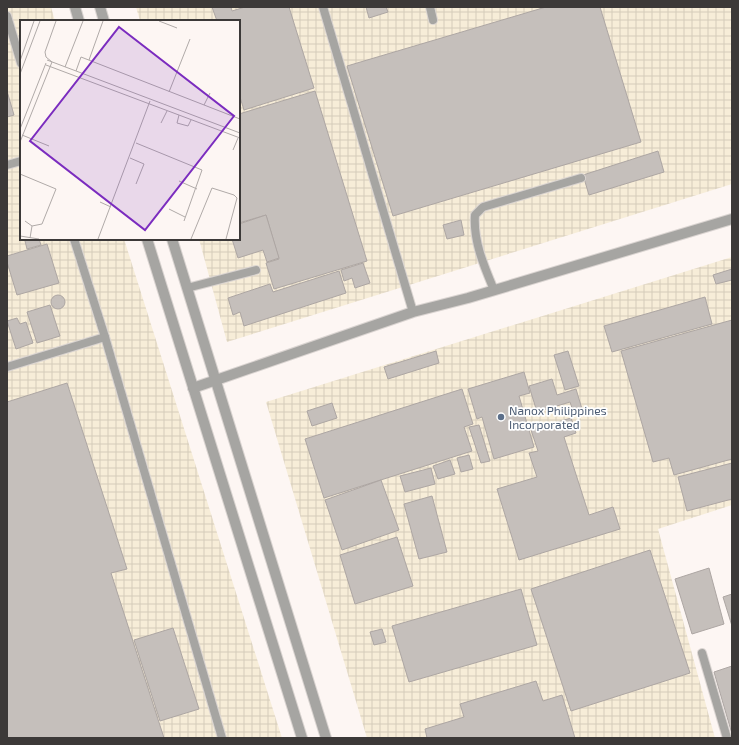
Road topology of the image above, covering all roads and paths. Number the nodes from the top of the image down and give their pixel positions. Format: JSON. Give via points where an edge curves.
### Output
{"nodes":[{"id":1,"x":75,"y":7,"type":"edge"},
{"id":2,"x":100,"y":7,"type":"edge"},
{"id":3,"x":324,"y":7,"type":"edge"},
{"id":4,"x":430,"y":7,"type":"edge"},
{"id":5,"x":7,"y":16,"type":"edge"},
{"id":6,"x":79,"y":20,"type":"edge"},
{"id":7,"x":104,"y":20,"type":"edge"},
{"id":8,"x":433,"y":20,"type":"dead end"},
{"id":9,"x":20,"y":60,"type":"edge"},
{"id":10,"x":20,"y":161,"type":"edge"},
{"id":11,"x":7,"y":164,"type":"edge"},
{"id":12,"x":581,"y":178,"type":"dead end"},
{"id":13,"x":732,"y":218,"type":"edge"},
{"id":14,"x":74,"y":240,"type":"edge"},
{"id":15,"x":147,"y":240,"type":"edge"},
{"id":16,"x":172,"y":240,"type":"edge"},
{"id":17,"x":256,"y":270,"type":"dead end"},
{"id":18,"x":187,"y":288,"type":"junction"},
{"id":19,"x":494,"y":290,"type":"junction"},
{"id":20,"x":413,"y":312,"type":"junction"},
{"id":21,"x":105,"y":337,"type":"junction"},
{"id":22,"x":7,"y":367,"type":"edge"},
{"id":23,"x":216,"y":381,"type":"junction"},
{"id":24,"x":193,"y":388,"type":"junction"},
{"id":25,"x":702,"y":653,"type":"dead end"},
{"id":26,"x":222,"y":738,"type":"edge"},
{"id":27,"x":302,"y":738,"type":"edge"},
{"id":28,"x":326,"y":738,"type":"edge"},
{"id":29,"x":727,"y":738,"type":"edge"}],
"edges":[{"from":1,"to":6,"type":"street"},
{"from":2,"to":7,"type":"street"},
{"from":3,"to":20,"type":"lane"},
{"from":4,"to":8,"type":"lane"},
{"from":5,"to":9,"type":"lane"},
{"from":10,"to":11,"type":"lane"},
{"from":12,"to":19,"type":"lane","via":[[483,207],[475,215],[474,225],[480,257]]},
{"from":13,"to":19,"type":"street"},
{"from":14,"to":21,"type":"lane"},
{"from":15,"to":24,"type":"street"},
{"from":16,"to":18,"type":"street"},
{"from":17,"to":18,"type":"lane"},
{"from":18,"to":23,"type":"street"},
{"from":19,"to":20,"type":"street"},
{"from":20,"to":23,"type":"street"},
{"from":21,"to":22,"type":"lane"},
{"from":21,"to":26,"type":"lane"},
{"from":23,"to":24,"type":"street"},
{"from":23,"to":28,"type":"street"},
{"from":24,"to":27,"type":"street"},
{"from":25,"to":29,"type":"lane"}]}
